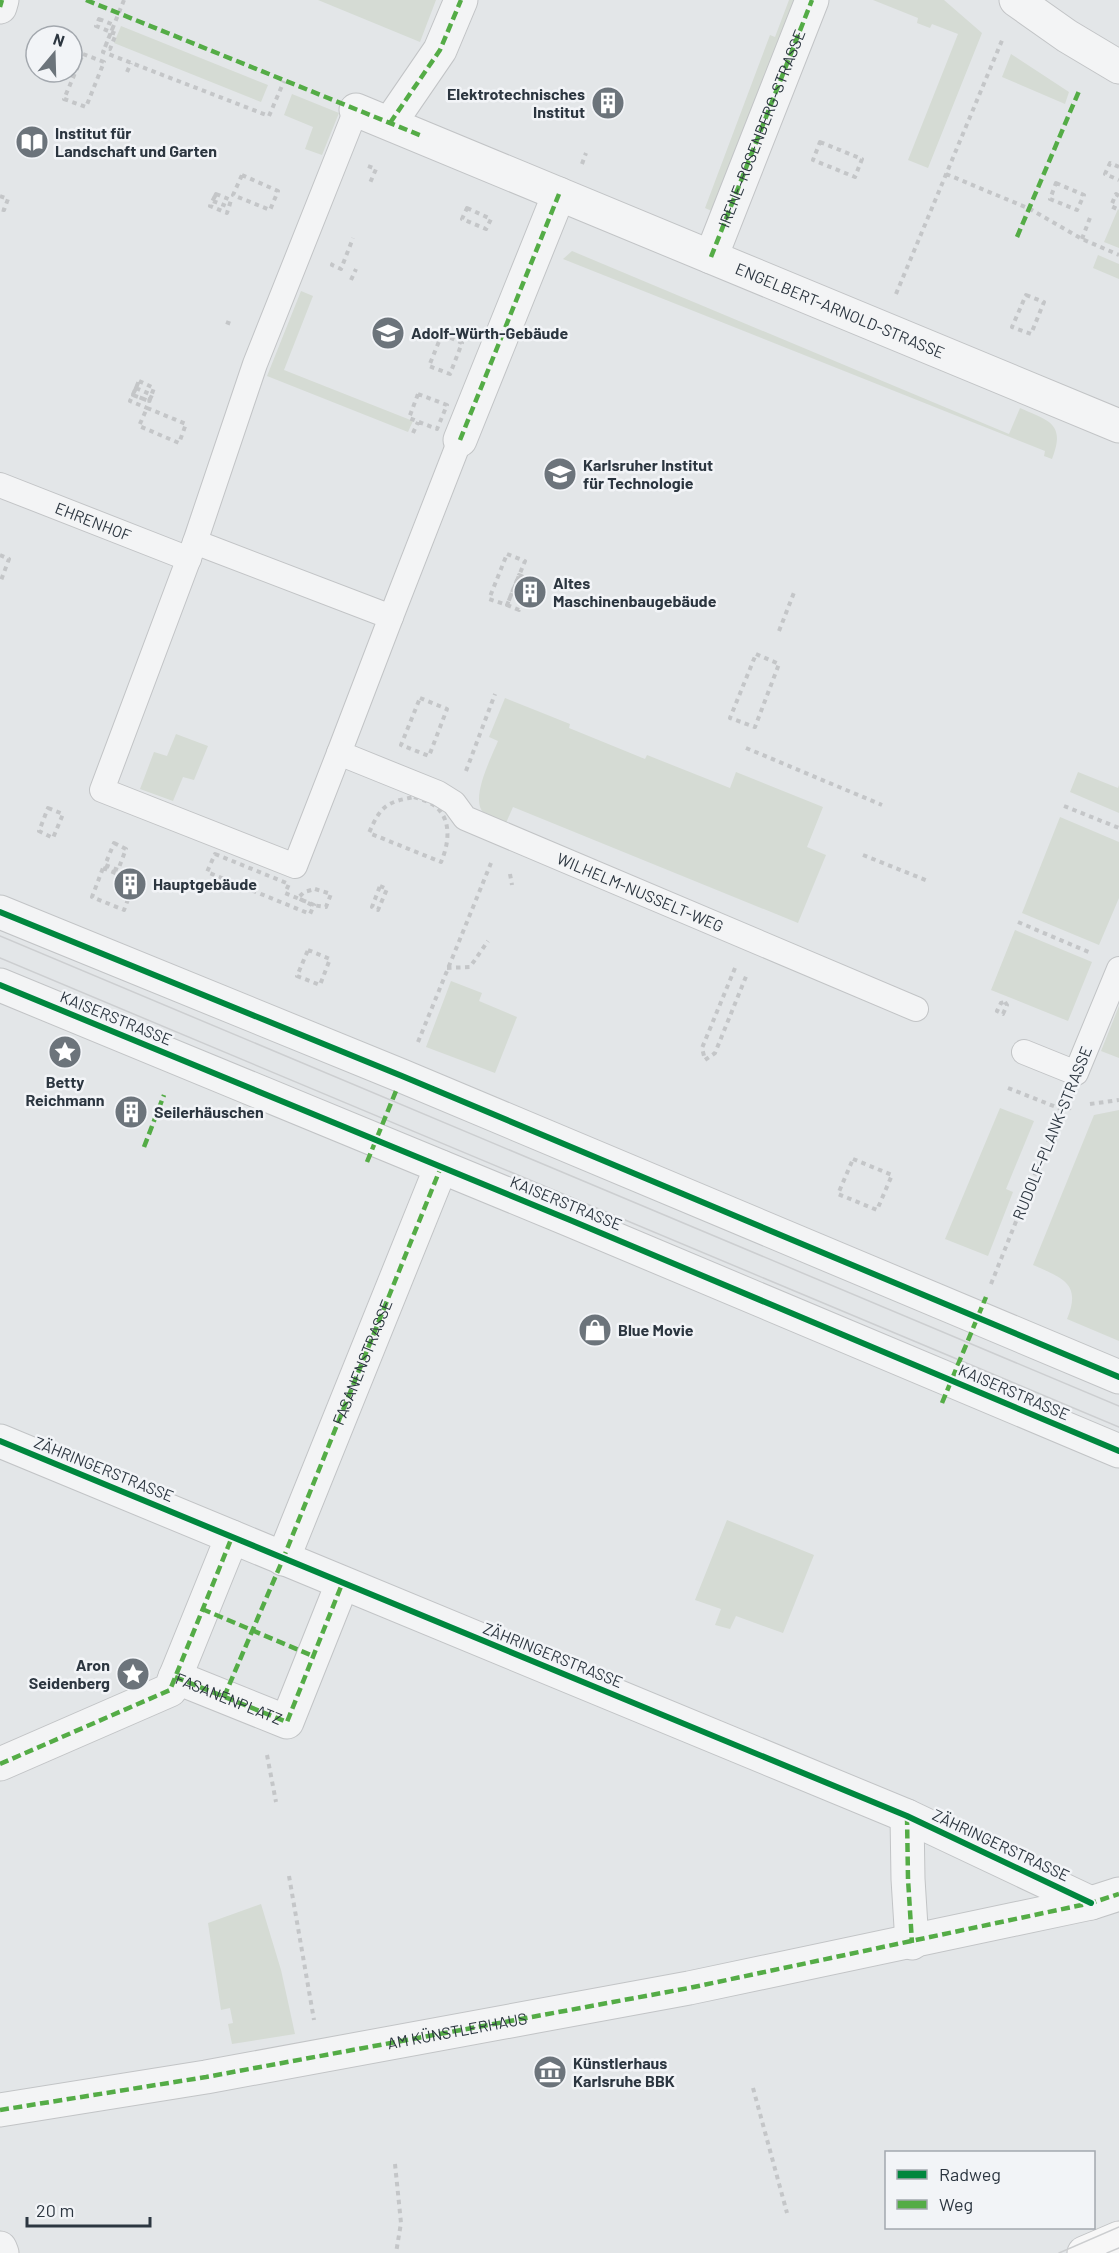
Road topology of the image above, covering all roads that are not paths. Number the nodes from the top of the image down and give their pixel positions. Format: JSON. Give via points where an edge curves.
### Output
{"nodes":[{"id":1,"x":2,"y":0,"type":"edge"},
{"id":2,"x":461,"y":0,"type":"edge"},
{"id":3,"x":813,"y":0,"type":"edge"},
{"id":4,"x":1017,"y":1,"type":"edge"},
{"id":5,"x":0,"y":7,"type":"edge"},
{"id":6,"x":1119,"y":67,"type":"edge"},
{"id":7,"x":356,"y":110,"type":"joint"},
{"id":8,"x":390,"y":123,"type":"junction"},
{"id":9,"x":559,"y":194,"type":"junction"},
{"id":10,"x":711,"y":257,"type":"junction"},
{"id":11,"x":1119,"y":426,"type":"edge"},
{"id":12,"x":460,"y":440,"type":"joint"},
{"id":13,"x":0,"y":485,"type":"edge"},
{"id":14,"x":192,"y":550,"type":"junction"},
{"id":15,"x":391,"y":617,"type":"junction"},
{"id":16,"x":339,"y":753,"type":"junction"},
{"id":17,"x":0,"y":912,"type":"edge"},
{"id":18,"x":1109,"y":962,"type":"edge"},
{"id":19,"x":0,"y":985,"type":"edge"},
{"id":20,"x":916,"y":1009,"type":"dead end"},
{"id":21,"x":1024,"y":1052,"type":"dead end"},
{"id":22,"x":441,"y":1167,"type":"junction"},
{"id":23,"x":1119,"y":1377,"type":"edge"},
{"id":24,"x":0,"y":1441,"type":"edge"},
{"id":25,"x":1119,"y":1451,"type":"edge"},
{"id":26,"x":232,"y":1537,"type":"junction"},
{"id":27,"x":283,"y":1559,"type":"junction"},
{"id":28,"x":342,"y":1584,"type":"junction"},
{"id":29,"x":175,"y":1677,"type":"junction"},
{"id":30,"x":0,"y":1764,"type":"edge"},
{"id":31,"x":907,"y":1816,"type":"junction"},
{"id":32,"x":1105,"y":1899,"type":"edge"},
{"id":33,"x":912,"y":1942,"type":"junction"},
{"id":34,"x":0,"y":2110,"type":"edge"},
{"id":35,"x":1119,"y":2238,"type":"edge"},
{"id":36,"x":0,"y":2248,"type":"edge"},
{"id":37,"x":2,"y":2253,"type":"edge"},
{"id":38,"x":1084,"y":2253,"type":"edge"}],
"edges":[{"from":1,"to":5,"type":"street"},
{"from":2,"to":8,"type":"street","via":[[440,50]]},
{"from":3,"to":10,"type":"street","name":"IRENE-ROSENBERG-STRASSE"},
{"from":4,"to":6,"type":"street"},
{"from":7,"to":8,"type":"street","name":"ENGELBERT-ARNOLD-STRASSE"},
{"from":7,"to":14,"type":"lane","via":[[255,364]]},
{"from":8,"to":9,"type":"street","name":"ENGELBERT-ARNOLD-STRASSE"},
{"from":9,"to":10,"type":"street","name":"ENGELBERT-ARNOLD-STRASSE"},
{"from":9,"to":12,"type":"street"},
{"from":10,"to":11,"type":"street","name":"ENGELBERT-ARNOLD-STRASSE"},
{"from":12,"to":15,"type":"lane"},
{"from":13,"to":14,"type":"lane","name":"EHRENHOF"},
{"from":14,"to":15,"type":"lane","name":"EHRENHOF"},
{"from":14,"to":16,"type":"lane","via":[[102,790],[295,866]]},
{"from":15,"to":16,"type":"lane"},
{"from":16,"to":20,"type":"lane","name":"WILHELM-NUSSELT-WEG","via":[[438,793],[454,803],[465,818],[502,835]]},
{"from":17,"to":23,"type":"street"},
{"from":18,"to":21,"type":"lane","name":"RUDOLF-PLANK-STRASSE","via":[[1076,1073]]},
{"from":19,"to":22,"type":"street","name":"KAISERSTRASSE"},
{"from":22,"to":25,"type":"street","name":"KAISERSTRASSE"},
{"from":22,"to":27,"type":"street","name":"FASANENSTRASSE"},
{"from":24,"to":26,"type":"street","name":"ZÄHRINGERSTRASSE"},
{"from":26,"to":27,"type":"street","name":"ZÄHRINGERSTRASSE"},
{"from":26,"to":29,"type":"street","name":"FASANENPLATZ"},
{"from":27,"to":28,"type":"street","name":"ZÄHRINGERSTRASSE"},
{"from":28,"to":29,"type":"street","name":"FASANENPLATZ","via":[[287,1722]]},
{"from":28,"to":31,"type":"street","name":"ZÄHRINGERSTRASSE"},
{"from":29,"to":30,"type":"street","via":[[170,1690]]},
{"from":31,"to":32,"type":"street","name":"ZÄHRINGERSTRASSE"},
{"from":31,"to":33,"type":"street"},
{"from":32,"to":33,"type":"street","name":"AM KÜNSTLERHAUS"},
{"from":33,"to":34,"type":"street","name":"AM KÜNSTLERHAUS","via":[[689,1988],[320,2056]]},
{"from":35,"to":38,"type":"main road"},
{"from":36,"to":37,"type":"street"}]}
